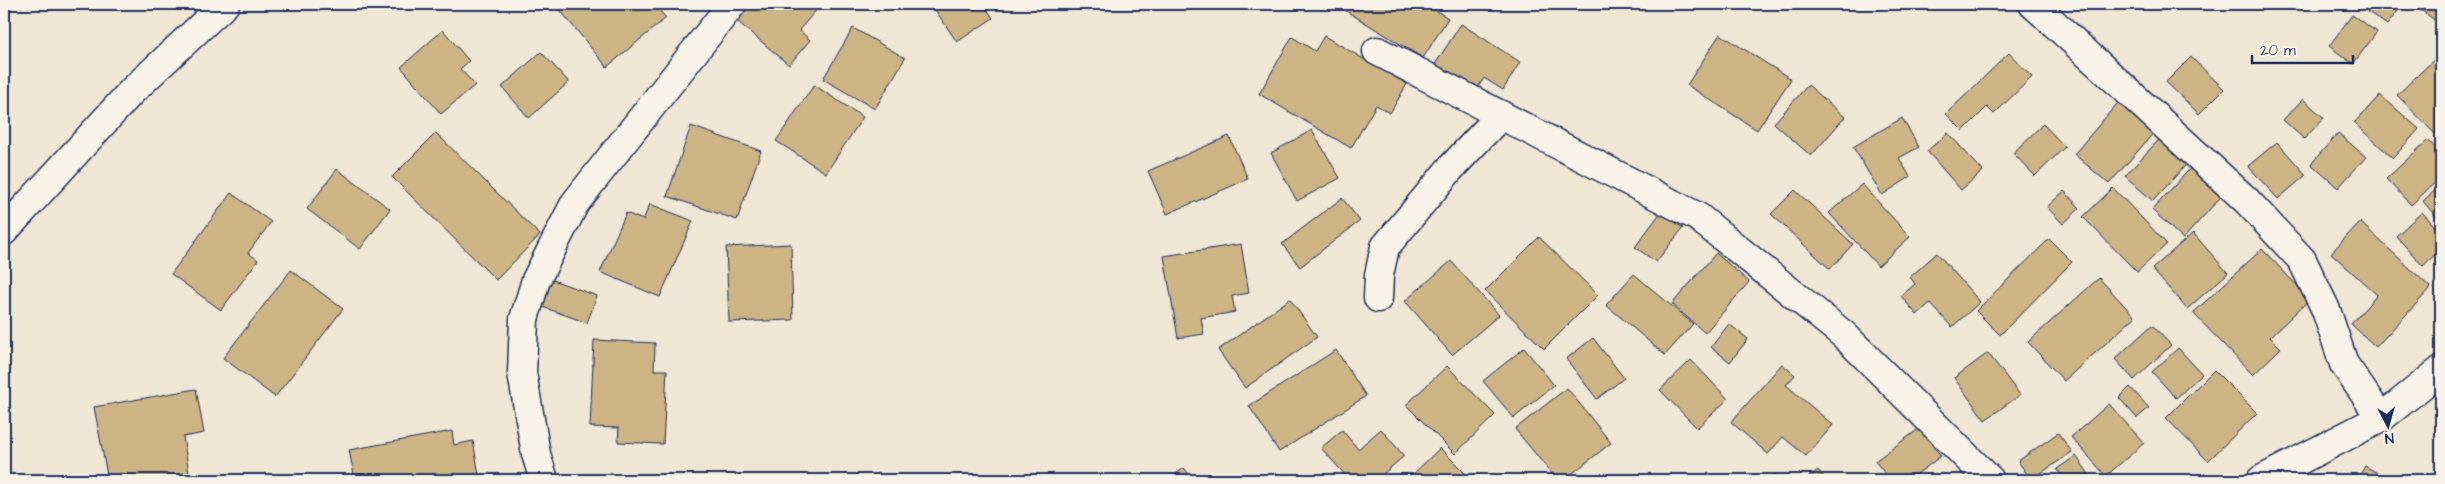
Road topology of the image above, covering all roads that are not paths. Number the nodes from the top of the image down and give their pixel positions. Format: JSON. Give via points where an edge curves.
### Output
{"nodes":[{"id":1,"x":225,"y":4,"type":"edge"},
{"id":2,"x":732,"y":4,"type":"edge"},
{"id":3,"x":2033,"y":4,"type":"edge"},
{"id":4,"x":1377,"y":51,"type":"dead end"},
{"id":5,"x":1501,"y":115,"type":"junction"},
{"id":6,"x":4,"y":231,"type":"edge"},
{"id":7,"x":1378,"y":298,"type":"dead end"},
{"id":8,"x":2441,"y":370,"type":"edge"},
{"id":9,"x":2381,"y":418,"type":"junction"},
{"id":10,"x":544,"y":480,"type":"edge"},
{"id":11,"x":1990,"y":480,"type":"edge"},
{"id":12,"x":2260,"y":480,"type":"edge"}],
"edges":[{"from":1,"to":6,"type":"street","via":[[132,91]]},
{"from":2,"to":10,"type":"street","via":[[575,203],[536,280],[524,319],[522,372],[536,454]]},
{"from":3,"to":9,"type":"street","via":[[2248,201],[2302,260],[2326,310],[2344,364]]},
{"from":4,"to":5,"type":"street"},
{"from":5,"to":7,"type":"street","via":[[1450,169],[1385,247]]},
{"from":5,"to":11,"type":"street","via":[[1698,217],[1844,335]]},
{"from":8,"to":9,"type":"street"},
{"from":9,"to":12,"type":"street"}]}
